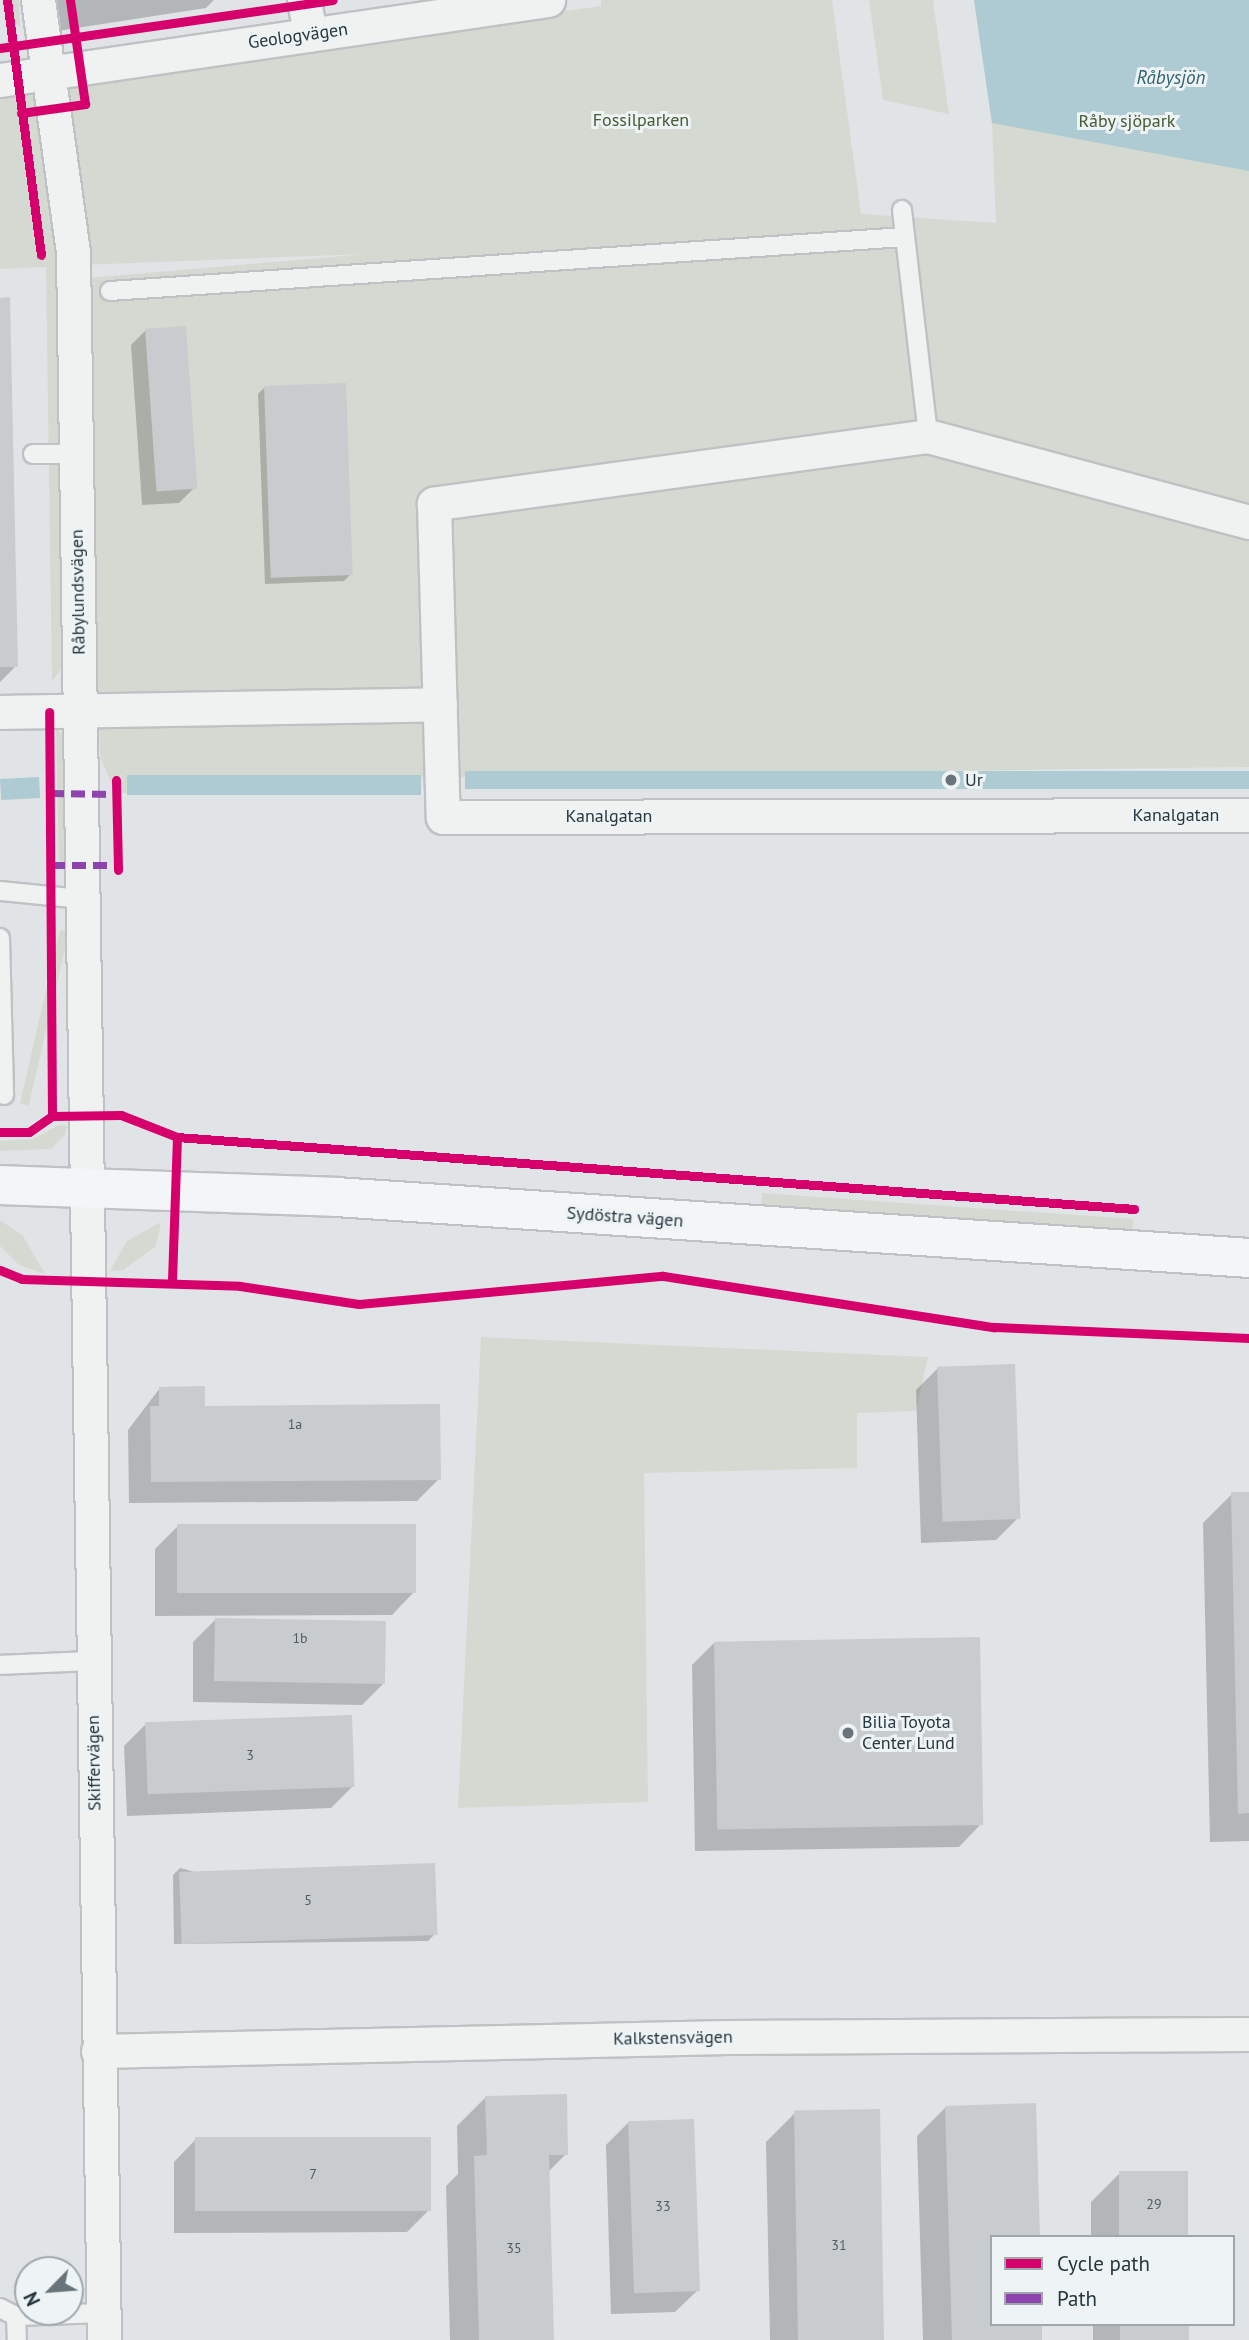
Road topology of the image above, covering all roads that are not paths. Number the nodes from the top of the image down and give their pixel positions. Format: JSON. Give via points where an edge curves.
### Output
{"nodes":[{"id":1,"x":38,"y":0,"type":"edge"},
{"id":2,"x":304,"y":0,"type":"edge"},
{"id":3,"x":548,"y":0,"type":"edge"},
{"id":4,"x":310,"y":34,"type":"junction"},
{"id":5,"x":49,"y":73,"type":"junction"},
{"id":6,"x":0,"y":80,"type":"edge"},
{"id":7,"x":902,"y":210,"type":"dead end"},
{"id":8,"x":905,"y":237,"type":"junction"},
{"id":9,"x":110,"y":291,"type":"dead end"},
{"id":10,"x":928,"y":436,"type":"junction"},
{"id":11,"x":33,"y":454,"type":"dead end"},
{"id":12,"x":76,"y":454,"type":"junction"},
{"id":13,"x":1249,"y":522,"type":"edge"},
{"id":14,"x":80,"y":710,"type":"junction"},
{"id":15,"x":0,"y":712,"type":"edge"},
{"id":16,"x":440,"y":719,"type":"junction"},
{"id":17,"x":1249,"y":815,"type":"edge"},
{"id":18,"x":0,"y":891,"type":"edge"},
{"id":19,"x":82,"y":899,"type":"junction"},
{"id":20,"x":0,"y":938,"type":"edge"},
{"id":21,"x":4,"y":1096,"type":"dead end"},
{"id":22,"x":0,"y":1185,"type":"edge"},
{"id":23,"x":85,"y":1186,"type":"junction"},
{"id":24,"x":1249,"y":1258,"type":"edge"},
{"id":25,"x":93,"y":1661,"type":"junction"},
{"id":26,"x":0,"y":1665,"type":"edge"},
{"id":27,"x":1249,"y":2034,"type":"edge"},
{"id":28,"x":98,"y":2051,"type":"junction"},
{"id":29,"x":8,"y":2312,"type":"edge"},
{"id":30,"x":104,"y":2327,"type":"edge"},
{"id":31,"x":17,"y":2340,"type":"edge"}],
"edges":[{"from":1,"to":5,"type":"street","name":"Råbylundsvägen"},
{"from":2,"to":4,"type":"street"},
{"from":3,"to":4,"type":"street","name":"Geologvägen"},
{"from":4,"to":5,"type":"street","name":"Geologvägen"},
{"from":5,"to":6,"type":"street","name":"Geologvägen"},
{"from":5,"to":12,"type":"street","name":"Råbylundsvägen","via":[[74,252]]},
{"from":7,"to":8,"type":"lane"},
{"from":8,"to":9,"type":"lane"},
{"from":8,"to":10,"type":"lane"},
{"from":10,"to":13,"type":"street"},
{"from":10,"to":16,"type":"street","name":"Kanalgatan","via":[[434,504]]},
{"from":11,"to":12,"type":"lane"},
{"from":12,"to":14,"type":"street","name":"Råbylundsvägen"},
{"from":14,"to":15,"type":"street"},
{"from":14,"to":16,"type":"street"},
{"from":14,"to":19,"type":"street","name":"Råbylundsvägen"},
{"from":16,"to":17,"type":"street","name":"Kanalgatan","via":[[443,817]]},
{"from":18,"to":19,"type":"lane"},
{"from":19,"to":23,"type":"street","name":"Råbylundsvägen"},
{"from":20,"to":21,"type":"lane"},
{"from":22,"to":23,"type":"main road","name":"Sydöstra vägen"},
{"from":23,"to":24,"type":"main road","name":"Sydöstra vägen"},
{"from":23,"to":25,"type":"street","name":"Skiffervägen"},
{"from":25,"to":26,"type":"lane"},
{"from":25,"to":28,"type":"street","name":"Skiffervägen"},
{"from":27,"to":28,"type":"street","name":"Kalkstensvägen","via":[[727,2037]]},
{"from":28,"to":30,"type":"street","name":"Skiffervägen"},
{"from":29,"to":30,"type":"lane"},
{"from":29,"to":31,"type":"lane"}]}
